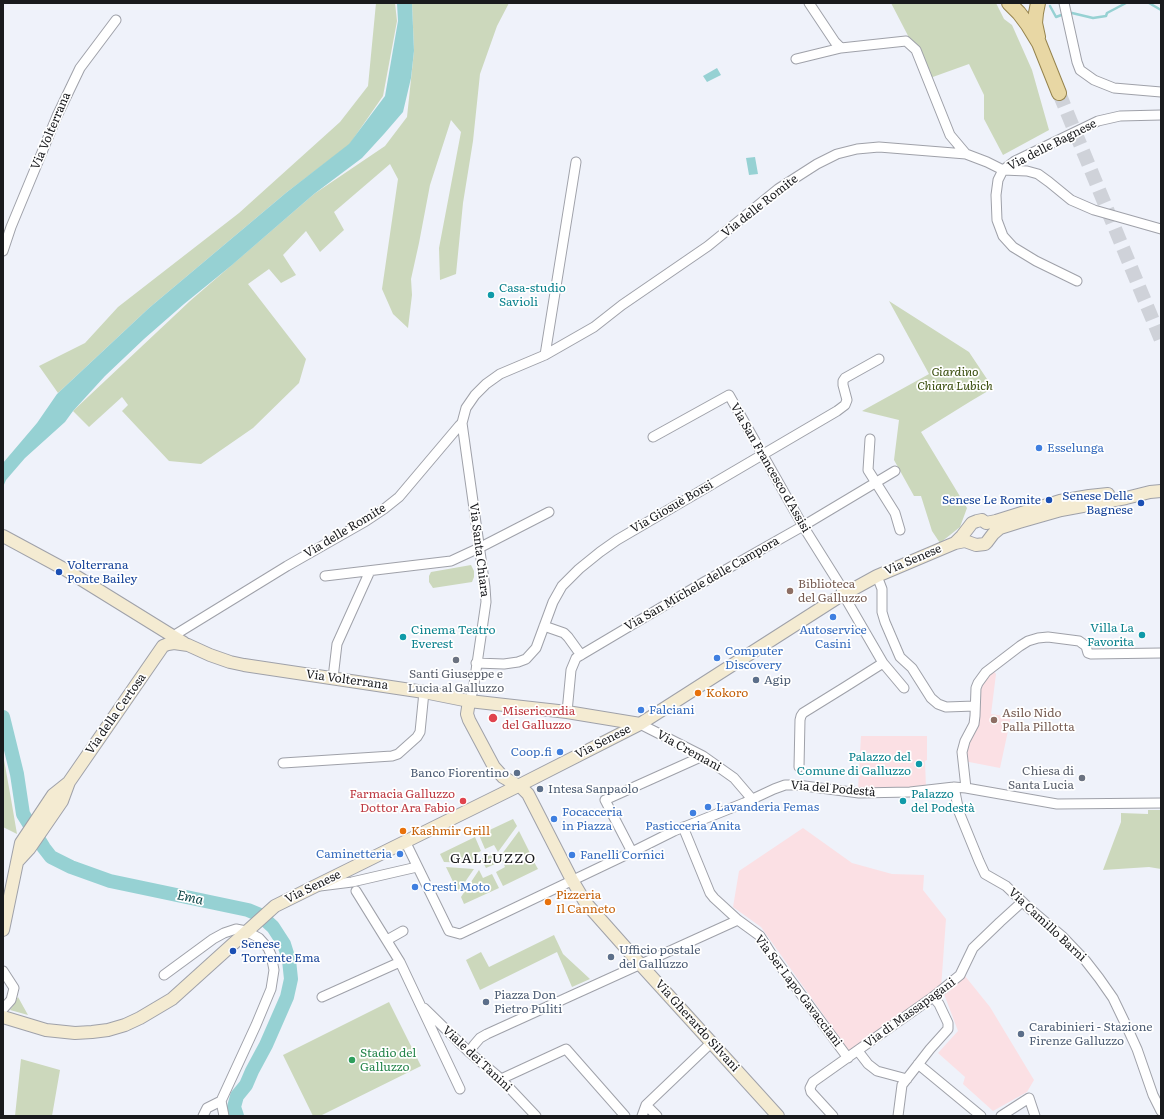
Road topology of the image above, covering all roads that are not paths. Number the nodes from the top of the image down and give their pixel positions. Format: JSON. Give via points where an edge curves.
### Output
{"nodes":[{"id":1,"x":809,"y":3,"type":"edge"},
{"id":2,"x":1009,"y":3,"type":"edge"},
{"id":3,"x":1038,"y":3,"type":"edge"},
{"id":4,"x":1065,"y":7,"type":"edge"},
{"id":5,"x":116,"y":20,"type":"dead end"},
{"id":6,"x":1039,"y":44,"type":"junction"},
{"id":7,"x":841,"y":48,"type":"junction"},
{"id":8,"x":796,"y":59,"type":"dead end"},
{"id":9,"x":1161,"y":92,"type":"edge"},
{"id":10,"x":1059,"y":93,"type":"tunnel mouth"},
{"id":11,"x":1161,"y":115,"type":"edge"},
{"id":12,"x":966,"y":154,"type":"junction"},
{"id":13,"x":576,"y":162,"type":"dead end"},
{"id":14,"x":1003,"y":170,"type":"junction"},
{"id":15,"x":1161,"y":229,"type":"edge"},
{"id":16,"x":3,"y":251,"type":"edge"},
{"id":17,"x":1077,"y":281,"type":"dead end"},
{"id":18,"x":544,"y":355,"type":"junction"},
{"id":19,"x":879,"y":359,"type":"dead end"},
{"id":20,"x":462,"y":423,"type":"junction"},
{"id":21,"x":653,"y":437,"type":"dead end"},
{"id":22,"x":870,"y":439,"type":"dead end"},
{"id":23,"x":762,"y":455,"type":"junction"},
{"id":24,"x":895,"y":470,"type":"dead end"},
{"id":25,"x":876,"y":483,"type":"junction"},
{"id":26,"x":1161,"y":486,"type":"edge"},
{"id":27,"x":1152,"y":492,"type":"edge"},
{"id":28,"x":549,"y":512,"type":"dead end"},
{"id":29,"x":986,"y":522,"type":"junction"},
{"id":30,"x":803,"y":526,"type":"junction"},
{"id":31,"x":968,"y":529,"type":"junction"},
{"id":32,"x":900,"y":530,"type":"dead end"},
{"id":33,"x":3,"y":536,"type":"edge"},
{"id":34,"x":991,"y":536,"type":"junction"},
{"id":35,"x":955,"y":543,"type":"junction"},
{"id":36,"x":971,"y":543,"type":"junction"},
{"id":37,"x":479,"y":548,"type":"junction"},
{"id":38,"x":370,"y":571,"type":"junction"},
{"id":39,"x":325,"y":576,"type":"dead end"},
{"id":40,"x":877,"y":576,"type":"junction"},
{"id":41,"x":843,"y":594,"type":"junction"},
{"id":42,"x":544,"y":626,"type":"junction"},
{"id":43,"x":164,"y":636,"type":"junction"},
{"id":44,"x":1161,"y":653,"type":"edge"},
{"id":45,"x":581,"y":655,"type":"junction"},
{"id":46,"x":476,"y":663,"type":"junction"},
{"id":47,"x":883,"y":663,"type":"junction"},
{"id":48,"x":333,"y":678,"type":"junction"},
{"id":49,"x":904,"y":688,"type":"dead end"},
{"id":50,"x":424,"y":692,"type":"junction"},
{"id":51,"x":469,"y":701,"type":"junction"},
{"id":52,"x":975,"y":706,"type":"junction"},
{"id":53,"x":567,"y":712,"type":"junction"},
{"id":54,"x":640,"y":724,"type":"junction"},
{"id":55,"x":703,"y":756,"type":"junction"},
{"id":56,"x":283,"y":763,"type":"dead end"},
{"id":57,"x":799,"y":767,"type":"dead end"},
{"id":58,"x":518,"y":786,"type":"junction"},
{"id":59,"x":954,"y":787,"type":"junction"},
{"id":60,"x":966,"y":788,"type":"junction"},
{"id":61,"x":752,"y":799,"type":"junction"},
{"id":62,"x":1161,"y":803,"type":"edge"},
{"id":63,"x":683,"y":827,"type":"junction"},
{"id":64,"x":405,"y":841,"type":"junction"},
{"id":65,"x":632,"y":852,"type":"junction"},
{"id":66,"x":417,"y":867,"type":"junction"},
{"id":67,"x":572,"y":880,"type":"junction"},
{"id":68,"x":311,"y":888,"type":"junction"},
{"id":69,"x":356,"y":891,"type":"dead end"},
{"id":70,"x":1022,"y":902,"type":"junction"},
{"id":71,"x":738,"y":920,"type":"junction"},
{"id":72,"x":250,"y":928,"type":"junction"},
{"id":73,"x":3,"y":930,"type":"edge"},
{"id":74,"x":404,"y":931,"type":"dead end"},
{"id":75,"x":387,"y":940,"type":"junction"},
{"id":76,"x":400,"y":962,"type":"junction"},
{"id":77,"x":640,"y":964,"type":"junction"},
{"id":78,"x":3,"y":971,"type":"edge"},
{"id":79,"x":164,"y":975,"type":"dead end"},
{"id":80,"x":322,"y":997,"type":"dead end"},
{"id":81,"x":933,"y":997,"type":"junction"},
{"id":82,"x":418,"y":1002,"type":"junction"},
{"id":83,"x":3,"y":1009,"type":"edge"},
{"id":84,"x":3,"y":1017,"type":"edge"},
{"id":85,"x":712,"y":1042,"type":"junction"},
{"id":86,"x":858,"y":1051,"type":"junction"},
{"id":87,"x":469,"y":1052,"type":"junction"},
{"id":88,"x":848,"y":1058,"type":"junction"},
{"id":89,"x":918,"y":1064,"type":"junction"},
{"id":90,"x":501,"y":1079,"type":"junction"},
{"id":91,"x":907,"y":1079,"type":"junction"},
{"id":92,"x":460,"y":1089,"type":"dead end"},
{"id":93,"x":221,"y":1101,"type":"junction"},
{"id":94,"x":646,"y":1105,"type":"junction"},
{"id":95,"x":1161,"y":1111,"type":"edge"},
{"id":96,"x":203,"y":1116,"type":"edge"},
{"id":97,"x":224,"y":1116,"type":"edge"},
{"id":98,"x":536,"y":1116,"type":"edge"},
{"id":99,"x":625,"y":1116,"type":"edge"},
{"id":100,"x":642,"y":1116,"type":"edge"},
{"id":101,"x":657,"y":1116,"type":"edge"},
{"id":102,"x":778,"y":1116,"type":"edge"},
{"id":103,"x":833,"y":1116,"type":"edge"},
{"id":104,"x":898,"y":1116,"type":"edge"},
{"id":105,"x":981,"y":1116,"type":"edge"},
{"id":106,"x":1001,"y":1116,"type":"edge"},
{"id":107,"x":1035,"y":1116,"type":"edge"}],
"edges":[{"from":1,"to":7,"type":"street"},
{"from":2,"to":3,"type":"main road","via":[[1023,6]]},
{"from":2,"to":6,"type":"main road","via":[[1028,25]]},
{"from":3,"to":6,"type":"main road","via":[[1035,22]]},
{"from":4,"to":9,"type":"street","via":[[1080,70],[1094,80],[1114,88]]},
{"from":5,"to":16,"type":"street","name":"Via Volterrana","via":[[80,68],[57,116]]},
{"from":6,"to":10,"type":"main road"},
{"from":7,"to":8,"type":"street"},
{"from":7,"to":12,"type":"street","via":[[906,41],[916,50],[950,135]]},
{"from":11,"to":14,"type":"street","name":"Via delle Bagnese","via":[[1120,116],[1098,121],[1015,161]]},
{"from":12,"to":14,"type":"street","name":"Via delle Romite"},
{"from":12,"to":18,"type":"street","name":"Via delle Romite","via":[[878,147],[837,154],[778,189],[708,246],[594,327]]},
{"from":13,"to":18,"type":"street"},
{"from":14,"to":15,"type":"street","via":[[1038,174],[1071,200],[1094,210]]},
{"from":14,"to":17,"type":"street","name":"Via delle Bagnese","via":[[998,180],[996,195],[997,220],[1003,236],[1013,247],[1036,261]]},
{"from":18,"to":20,"type":"street","name":"Via delle Romite","via":[[500,374],[486,384],[466,408]]},
{"from":19,"to":23,"type":"street","name":"Via Giosuè Borsi","via":[[845,378],[843,386],[847,400],[843,407]]},
{"from":20,"to":37,"type":"street","name":"Via Santa Chiara"},
{"from":20,"to":43,"type":"street","name":"Via delle Romite","via":[[399,497],[384,509],[181,630]]},
{"from":21,"to":23,"type":"street","name":"Via San Francesco d'Assisi","via":[[729,395]]},
{"from":22,"to":25,"type":"street","via":[[868,470]]},
{"from":23,"to":30,"type":"street","name":"Via San Francesco d'Assisi"},
{"from":23,"to":42,"type":"street","name":"Via Giosuè Borsi","via":[[617,540],[579,568],[562,586]]},
{"from":24,"to":25,"type":"street","name":"Via San Michele delle Campora"},
{"from":25,"to":30,"type":"street","name":"Via San Michele delle Campora"},
{"from":25,"to":32,"type":"street","via":[[895,513]]},
{"from":26,"to":27,"type":"main road","name":"Via Senese"},
{"from":27,"to":29,"type":"main road","name":"Via Senese","via":[[1089,496],[1048,504],[1001,520]]},
{"from":27,"to":34,"type":"main road","name":"Via Senese","via":[[1061,510],[1003,527]]},
{"from":28,"to":37,"type":"street"},
{"from":29,"to":31,"type":"main road","name":"Via Senese","via":[[977,521]]},
{"from":29,"to":34,"type":"main road","via":[[991,528]]},
{"from":30,"to":41,"type":"street","name":"Via San Francesco d'Assisi","via":[[840,584]]},
{"from":30,"to":45,"type":"street","name":"Via San Michele delle Campora"},
{"from":31,"to":35,"type":"main road","name":"Via Senese"},
{"from":31,"to":36,"type":"main road","via":[[967,535]]},
{"from":33,"to":43,"type":"main road","via":[[66,570]]},
{"from":34,"to":36,"type":"main road","name":"Via Senese","via":[[988,542],[982,545]]},
{"from":35,"to":36,"type":"main road","name":"Via Senese"},
{"from":35,"to":40,"type":"main road","name":"Via Senese"},
{"from":37,"to":38,"type":"street","via":[[451,561]]},
{"from":37,"to":46,"type":"street","name":"Via Santa Chiara","via":[[486,602]]},
{"from":38,"to":39,"type":"street"},
{"from":38,"to":48,"type":"street","via":[[337,644]]},
{"from":40,"to":41,"type":"main road","name":"Via Senese"},
{"from":40,"to":52,"type":"street","via":[[882,588],[882,612],[900,657],[912,668],[931,698],[938,704],[946,707]]},
{"from":41,"to":47,"type":"street","name":"Via San Francesco d'Assisi"},
{"from":41,"to":54,"type":"main road","name":"Via Senese"},
{"from":42,"to":45,"type":"street","via":[[568,636]]},
{"from":42,"to":46,"type":"street","name":"Via Giosuè Borsi","via":[[536,648],[526,659],[504,664]]},
{"from":43,"to":48,"type":"main road","name":"Via Volterrana","via":[[168,644],[188,645],[237,664]]},
{"from":43,"to":73,"type":"main road","name":"Via della Certosa","via":[[25,846],[17,862]]},
{"from":44,"to":52,"type":"street","via":[[1091,654],[1079,641],[1038,638],[1020,646],[982,676],[976,688]]},
{"from":45,"to":53,"type":"street","name":"Via San Michele delle Campora","via":[[576,658],[571,670]]},
{"from":46,"to":51,"type":"street","name":"Via Santa Chiara"},
{"from":47,"to":49,"type":"street","name":"Via San Francesco d'Assisi"},
{"from":47,"to":57,"type":"street","via":[[803,713],[800,720]]},
{"from":48,"to":50,"type":"main road","name":"Via Volterrana"},
{"from":50,"to":51,"type":"main road","name":"Via Volterrana"},
{"from":50,"to":56,"type":"street","via":[[420,732],[398,754]]},
{"from":51,"to":53,"type":"main road","name":"Via Volterrana"},
{"from":51,"to":58,"type":"main road","name":"Via Gherardo Silvani","via":[[469,720],[494,767],[503,777]]},
{"from":52,"to":60,"type":"street","via":[[974,724],[962,752]]},
{"from":53,"to":54,"type":"main road","name":"Via Volterrana"},
{"from":54,"to":55,"type":"street","name":"Via Cremani"},
{"from":54,"to":58,"type":"main road","name":"Via Senese"},
{"from":55,"to":61,"type":"street","name":"Via Cremani","via":[[734,778]]},
{"from":55,"to":65,"type":"street","via":[[605,800]]},
{"from":58,"to":64,"type":"main road","name":"Via Senese"},
{"from":58,"to":67,"type":"main road","name":"Via Gherardo Silvani","via":[[526,791],[532,800]]},
{"from":59,"to":60,"type":"street","name":"Via del Podestà"},
{"from":59,"to":61,"type":"street","name":"Via del Podestà","via":[[910,792],[865,793],[785,785]]},
{"from":59,"to":70,"type":"street","name":"Via Camillo Barni","via":[[959,812],[985,874],[1006,886]]},
{"from":60,"to":62,"type":"street","name":"Via del Podestà","via":[[1057,804]]},
{"from":61,"to":63,"type":"street","name":"Via del Podestà"},
{"from":63,"to":65,"type":"street","name":"Via del Podestà"},
{"from":63,"to":71,"type":"street","name":"Via Ser Lapo Gavacciani","via":[[710,893]]},
{"from":64,"to":66,"type":"street","name":"Via del Podestà"},
{"from":64,"to":68,"type":"main road","name":"Via Senese"},
{"from":65,"to":67,"type":"street","name":"Via del Podestà"},
{"from":66,"to":67,"type":"street","name":"Via del Podestà","via":[[449,931],[460,934]]},
{"from":66,"to":68,"type":"street","via":[[352,882]]},
{"from":67,"to":77,"type":"main road","name":"Via Gherardo Silvani","via":[[585,902]]},
{"from":68,"to":72,"type":"main road","name":"Via Senese","via":[[271,909]]},
{"from":69,"to":75,"type":"street"},
{"from":70,"to":81,"type":"street","name":"Via di Massapagani","via":[[974,948],[960,975]]},
{"from":70,"to":95,"type":"street","name":"Via Camillo Barni","via":[[1063,937],[1085,960],[1113,998],[1132,1037]]},
{"from":71,"to":77,"type":"street"},
{"from":71,"to":88,"type":"street","name":"Via Ser Lapo Gavacciani","via":[[760,936]]},
{"from":72,"to":79,"type":"street","via":[[224,933]]},
{"from":72,"to":84,"type":"main road","name":"Via Senese","via":[[172,999],[125,1025],[92,1032],[60,1032]]},
{"from":72,"to":93,"type":"street","via":[[268,948],[274,970],[273,978],[256,1025]]},
{"from":74,"to":75,"type":"street"},
{"from":75,"to":76,"type":"street"},
{"from":76,"to":80,"type":"street"},
{"from":76,"to":82,"type":"street"},
{"from":77,"to":85,"type":"main road","name":"Via Gherardo Silvani"},
{"from":77,"to":87,"type":"street","via":[[487,1034],[480,1038]]},
{"from":78,"to":83,"type":"street","via":[[14,992]]},
{"from":81,"to":86,"type":"street","name":"Via di Massapagani"},
{"from":81,"to":89,"type":"street","via":[[948,1023],[948,1029]]},
{"from":82,"to":87,"type":"street","name":"Viale dei Tanini"},
{"from":82,"to":92,"type":"street"},
{"from":85,"to":94,"type":"street"},
{"from":85,"to":102,"type":"main road","name":"Via Gherardo Silvani"},
{"from":86,"to":88,"type":"street","name":"Via di Massapagani"},
{"from":86,"to":91,"type":"street","name":"Via di Massapagani","via":[[877,1071]]},
{"from":87,"to":90,"type":"street","name":"Viale dei Tanini"},
{"from":88,"to":103,"type":"street","name":"Via di Massapagani","via":[[813,1082],[810,1088],[812,1094]]},
{"from":89,"to":91,"type":"street"},
{"from":89,"to":105,"type":"street"},
{"from":90,"to":98,"type":"street","name":"Viale dei Tanini"},
{"from":90,"to":99,"type":"street","via":[[566,1049]]},
{"from":91,"to":104,"type":"street","via":[[902,1085]]},
{"from":93,"to":96,"type":"street","via":[[207,1108]]},
{"from":93,"to":97,"type":"street"},
{"from":94,"to":100,"type":"street"},
{"from":94,"to":101,"type":"street"},
{"from":106,"to":107,"type":"street","via":[[1029,1098]]}]}
